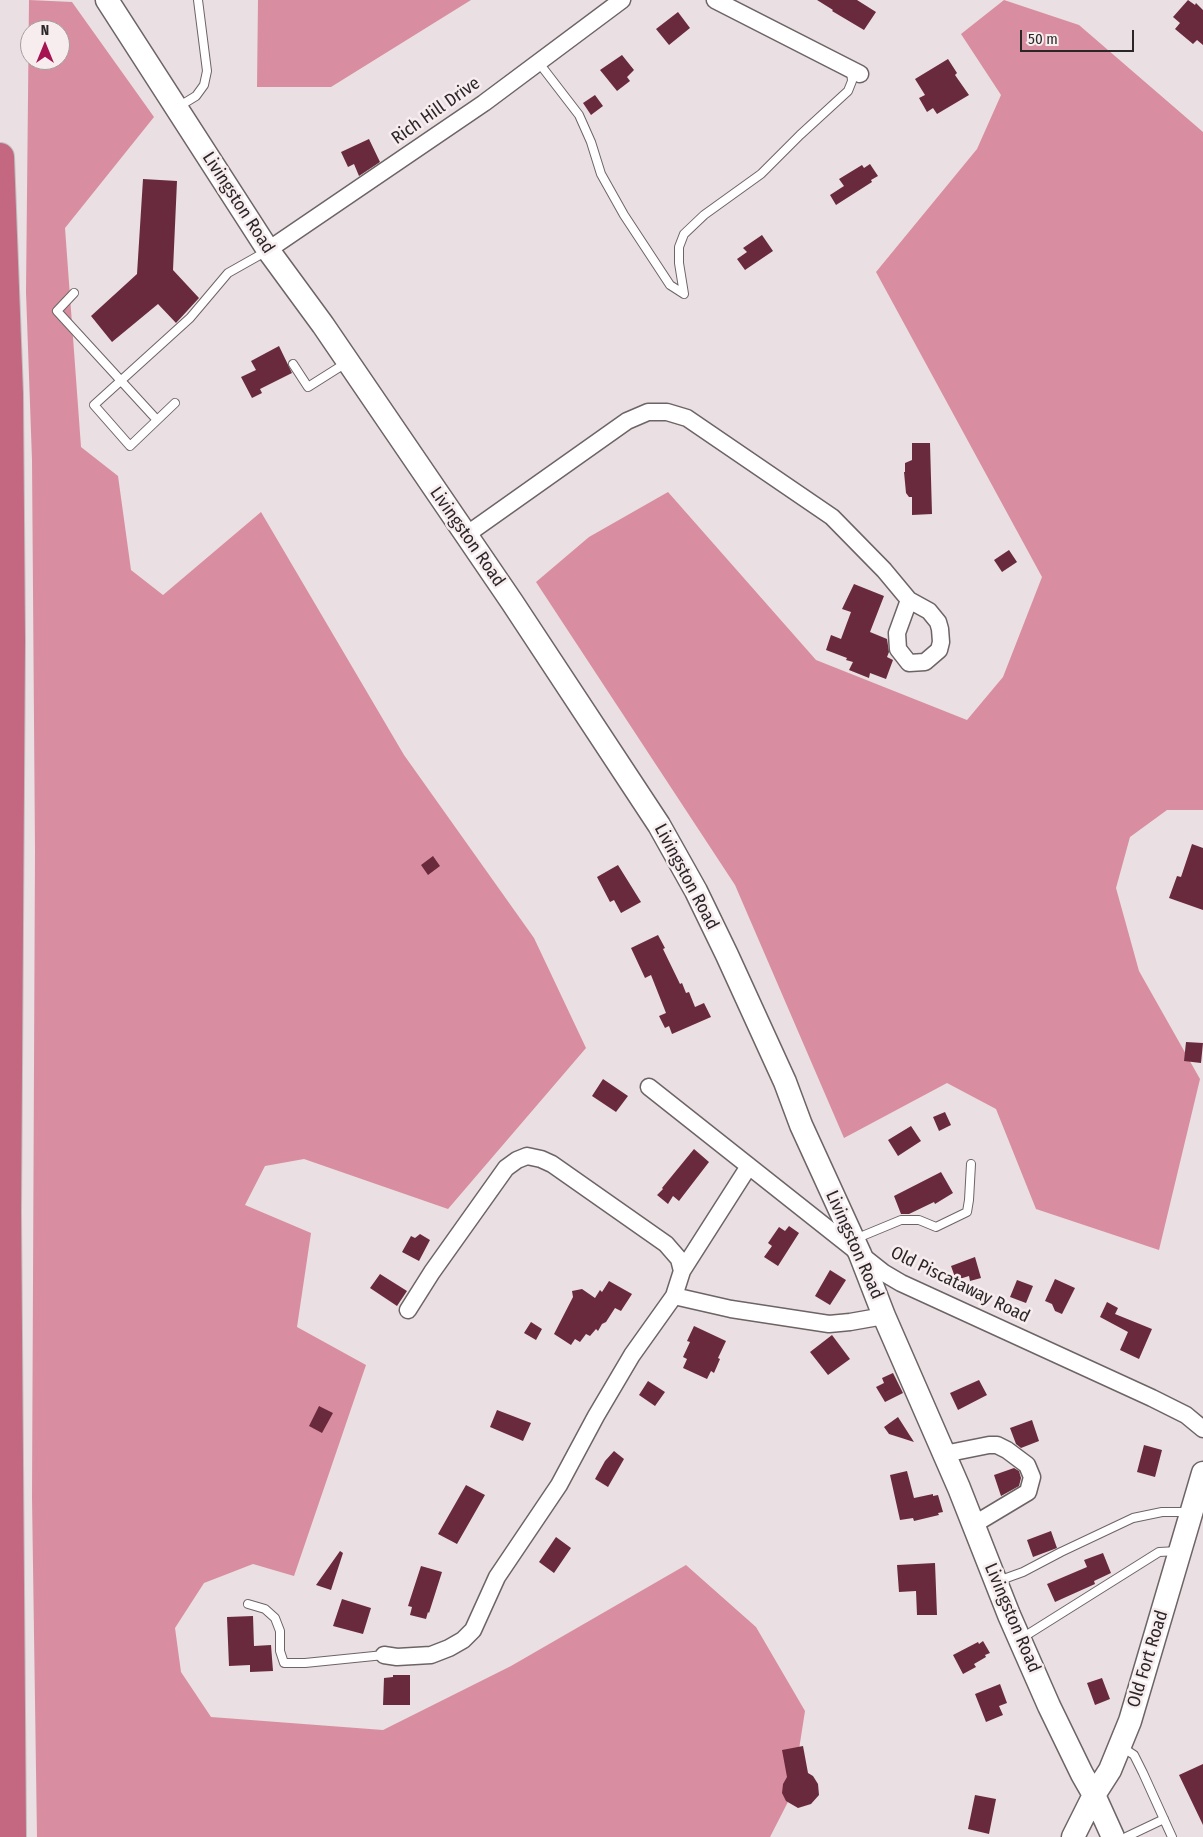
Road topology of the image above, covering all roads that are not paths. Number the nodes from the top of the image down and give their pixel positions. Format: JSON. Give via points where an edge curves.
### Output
{"nodes":[{"id":1,"x":106,"y":0,"type":"edge"},
{"id":2,"x":198,"y":0,"type":"edge"},
{"id":3,"x":622,"y":0,"type":"edge"},
{"id":4,"x":715,"y":0,"type":"edge"},
{"id":5,"x":539,"y":63,"type":"junction"},
{"id":6,"x":855,"y":72,"type":"joint"},
{"id":7,"x":176,"y":108,"type":"junction"},
{"id":8,"x":0,"y":157,"type":"edge"},
{"id":9,"x":268,"y":250,"type":"junction"},
{"id":10,"x":74,"y":293,"type":"dead end"},
{"id":11,"x":348,"y":362,"type":"junction"},
{"id":12,"x":294,"y":364,"type":"dead end"},
{"id":13,"x":121,"y":380,"type":"junction"},
{"id":14,"x":175,"y":403,"type":"dead end"},
{"id":15,"x":157,"y":420,"type":"junction"},
{"id":16,"x":466,"y":535,"type":"junction"},
{"id":17,"x":909,"y":600,"type":"dead end"},
{"id":18,"x":649,"y":1087,"type":"dead end"},
{"id":19,"x":971,"y":1164,"type":"dead end"},
{"id":20,"x":748,"y":1166,"type":"junction"},
{"id":21,"x":857,"y":1247,"type":"junction"},
{"id":22,"x":682,"y":1271,"type":"junction"},
{"id":23,"x":674,"y":1296,"type":"junction"},
{"id":24,"x":408,"y":1310,"type":"dead end"},
{"id":25,"x":884,"y":1316,"type":"junction"},
{"id":26,"x":1203,"y":1429,"type":"edge"},
{"id":27,"x":944,"y":1454,"type":"junction"},
{"id":28,"x":1203,"y":1474,"type":"edge"},
{"id":29,"x":1192,"y":1512,"type":"junction"},
{"id":30,"x":973,"y":1524,"type":"junction"},
{"id":31,"x":1180,"y":1550,"type":"junction"},
{"id":32,"x":996,"y":1582,"type":"junction"},
{"id":33,"x":248,"y":1604,"type":"dead end"},
{"id":34,"x":1020,"y":1639,"type":"junction"},
{"id":35,"x":384,"y":1655,"type":"joint"},
{"id":36,"x":1121,"y":1746,"type":"junction"},
{"id":37,"x":1094,"y":1795,"type":"junction"},
{"id":38,"x":1164,"y":1819,"type":"junction"},
{"id":39,"x":12,"y":1837,"type":"edge"},
{"id":40,"x":1073,"y":1837,"type":"edge"},
{"id":41,"x":1113,"y":1837,"type":"edge"},
{"id":42,"x":1126,"y":1837,"type":"edge"},
{"id":43,"x":1172,"y":1837,"type":"edge"}],
"edges":[{"from":1,"to":7,"type":"main road","name":"Livingston Road"},
{"from":2,"to":7,"type":"lane","via":[[207,72],[204,85],[196,96]]},
{"from":3,"to":5,"type":"street","name":"Rich Hill Drive"},
{"from":4,"to":6,"type":"street"},
{"from":5,"to":6,"type":"lane","via":[[579,115],[601,174],[624,215],[670,285],[684,294],[678,263],[684,234],[704,215],[760,174],[848,91]]},
{"from":5,"to":9,"type":"street","name":"Rich Hill Drive"},
{"from":7,"to":9,"type":"main road","name":"Livingston Road"},
{"from":8,"to":39,"type":"highway","via":[[8,394],[11,641],[6,1211]]},
{"from":9,"to":11,"type":"main road","name":"Livingston Road"},
{"from":9,"to":13,"type":"lane","via":[[228,274],[190,318]]},
{"from":10,"to":13,"type":"lane","via":[[57,311]]},
{"from":11,"to":12,"type":"lane","via":[[308,387]]},
{"from":11,"to":16,"type":"main road","name":"Livingston Road"},
{"from":13,"to":15,"type":"lane"},
{"from":13,"to":15,"type":"lane","via":[[94,405],[130,446]]},
{"from":14,"to":15,"type":"lane"},
{"from":16,"to":17,"type":"street","via":[[627,421],[648,412],[667,412],[687,418],[832,517]]},
{"from":16,"to":21,"type":"main road","name":"Livingston Road","via":[[659,825],[696,892],[785,1082]]},
{"from":18,"to":20,"type":"street","name":"Old Piscataway Road"},
{"from":19,"to":21,"type":"lane","via":[[967,1212],[936,1227],[919,1220],[901,1220]]},
{"from":20,"to":21,"type":"street","name":"Old Piscataway Road"},
{"from":20,"to":22,"type":"street"},
{"from":21,"to":25,"type":"main road","name":"Livingston Road"},
{"from":21,"to":26,"type":"street","name":"Old Piscataway Road","via":[[884,1273],[901,1283],[1152,1398],[1186,1415]]},
{"from":22,"to":23,"type":"street"},
{"from":22,"to":24,"type":"street","via":[[675,1253],[666,1244],[552,1164],[527,1156],[506,1168]]},
{"from":23,"to":25,"type":"street","via":[[731,1309],[829,1324]]},
{"from":23,"to":35,"type":"street","via":[[632,1355],[559,1485],[497,1577],[473,1630],[456,1644],[431,1655]]},
{"from":25,"to":27,"type":"main road","name":"Livingston Road"},
{"from":27,"to":30,"type":"main road","name":"Livingston Road"},
{"from":27,"to":30,"type":"street","via":[[997,1445],[1027,1465],[1032,1477],[1028,1492]]},
{"from":28,"to":29,"type":"main road","name":"Old Fort Road"},
{"from":29,"to":31,"type":"main road","name":"Old Fort Road"},
{"from":29,"to":32,"type":"lane","via":[[1162,1512],[1133,1518]]},
{"from":30,"to":32,"type":"main road","name":"Livingston Road"},
{"from":31,"to":34,"type":"lane","via":[[1159,1552]]},
{"from":31,"to":36,"type":"main road","name":"Old Fort Road"},
{"from":32,"to":34,"type":"main road","name":"Livingston Road"},
{"from":33,"to":35,"type":"lane","via":[[265,1609],[275,1618],[284,1663]]},
{"from":34,"to":37,"type":"main road","name":"Livingston Road","via":[[1057,1723]]},
{"from":36,"to":37,"type":"main road","name":"Old Fort Road"},
{"from":36,"to":38,"type":"lane","via":[[1134,1755]]},
{"from":37,"to":40,"type":"main road","name":"Old Fort Road"},
{"from":37,"to":41,"type":"main road","name":"Livingston Road"},
{"from":38,"to":42,"type":"lane"},
{"from":38,"to":43,"type":"lane"}]}
